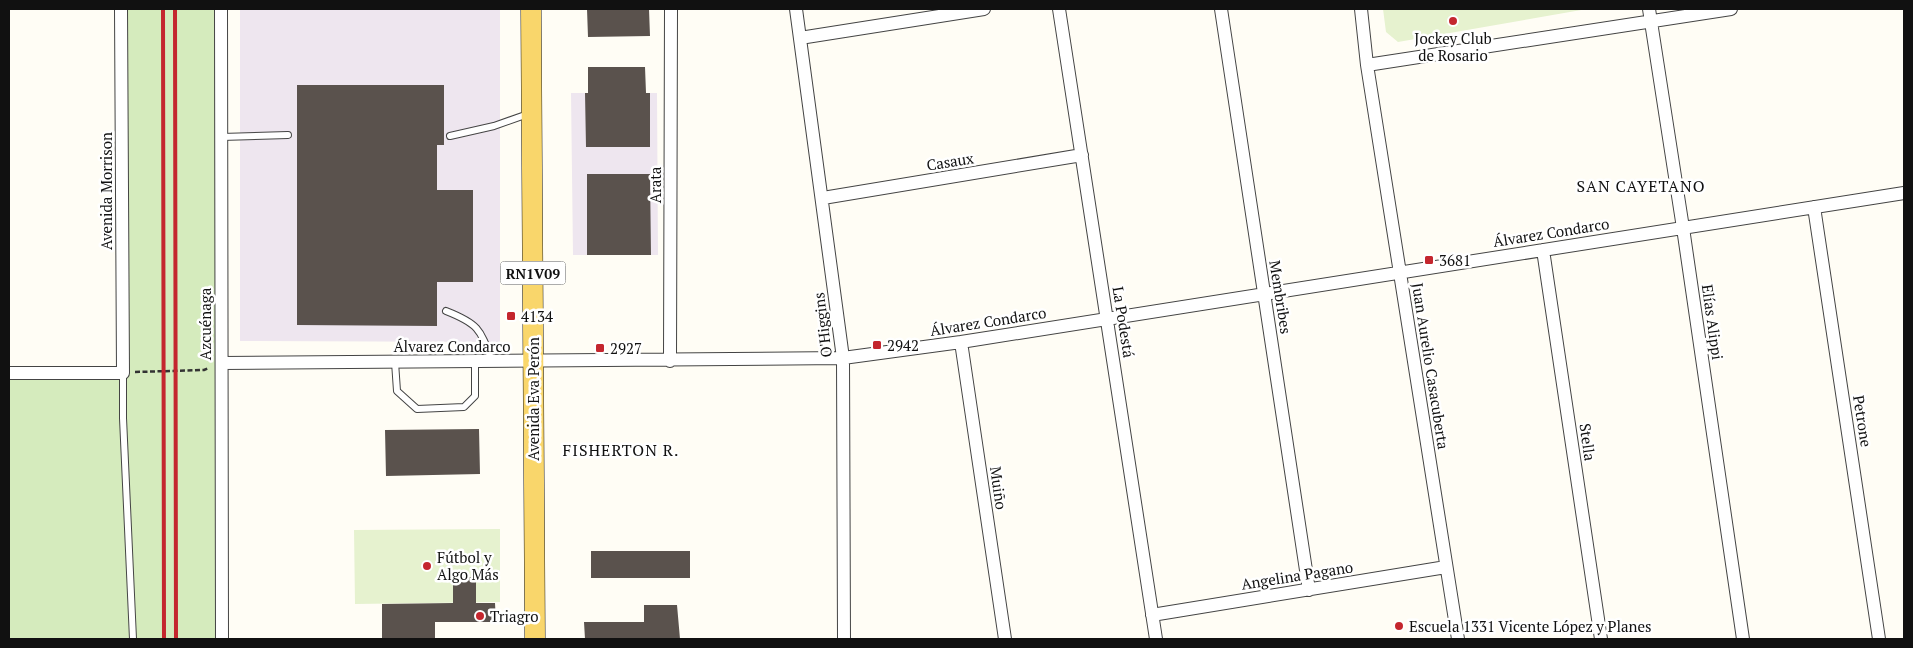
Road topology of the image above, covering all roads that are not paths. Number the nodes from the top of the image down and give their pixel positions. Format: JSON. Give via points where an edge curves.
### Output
{"nodes":[{"id":1,"x":121,"y":9,"type":"edge"},
{"id":2,"x":221,"y":9,"type":"edge"},
{"id":3,"x":531,"y":9,"type":"edge"},
{"id":4,"x":671,"y":9,"type":"edge"},
{"id":5,"x":796,"y":9,"type":"edge"},
{"id":6,"x":984,"y":9,"type":"edge"},
{"id":7,"x":1059,"y":9,"type":"edge"},
{"id":8,"x":1221,"y":9,"type":"edge"},
{"id":9,"x":1361,"y":9,"type":"edge"},
{"id":10,"x":1731,"y":9,"type":"edge"},
{"id":11,"x":1650,"y":15,"type":"edge"},
{"id":12,"x":800,"y":38,"type":"junction"},
{"id":13,"x":1367,"y":66,"type":"junction"},
{"id":14,"x":532,"y":113,"type":"junction"},
{"id":15,"x":288,"y":135,"type":"dead end"},
{"id":16,"x":450,"y":136,"type":"dead end"},
{"id":17,"x":221,"y":137,"type":"junction"},
{"id":18,"x":1082,"y":155,"type":"junction"},
{"id":19,"x":1904,"y":193,"type":"edge"},
{"id":20,"x":823,"y":198,"type":"junction"},
{"id":21,"x":1814,"y":207,"type":"junction"},
{"id":22,"x":1683,"y":228,"type":"junction"},
{"id":23,"x":1544,"y":250,"type":"junction"},
{"id":24,"x":1400,"y":273,"type":"junction"},
{"id":25,"x":1264,"y":294,"type":"junction"},
{"id":26,"x":446,"y":311,"type":"dead end"},
{"id":27,"x":1107,"y":319,"type":"junction"},
{"id":28,"x":961,"y":342,"type":"junction"},
{"id":29,"x":843,"y":358,"type":"junction"},
{"id":30,"x":670,"y":361,"type":"junction"},
{"id":31,"x":395,"y":362,"type":"junction"},
{"id":32,"x":475,"y":362,"type":"junction"},
{"id":33,"x":493,"y":362,"type":"junction"},
{"id":34,"x":533,"y":362,"type":"junction"},
{"id":35,"x":222,"y":363,"type":"junction"},
{"id":36,"x":9,"y":373,"type":"edge"},
{"id":37,"x":123,"y":373,"type":"junction"},
{"id":38,"x":1446,"y":567,"type":"junction"},
{"id":39,"x":1309,"y":590,"type":"junction"},
{"id":40,"x":1152,"y":615,"type":"junction"},
{"id":41,"x":133,"y":639,"type":"edge"},
{"id":42,"x":222,"y":639,"type":"edge"},
{"id":43,"x":535,"y":639,"type":"edge"},
{"id":44,"x":844,"y":639,"type":"edge"},
{"id":45,"x":1005,"y":639,"type":"edge"},
{"id":46,"x":1156,"y":639,"type":"edge"},
{"id":47,"x":1458,"y":639,"type":"edge"},
{"id":48,"x":1601,"y":639,"type":"edge"},
{"id":49,"x":1743,"y":639,"type":"edge"},
{"id":50,"x":1879,"y":639,"type":"edge"}],
"edges":[{"from":1,"to":37,"type":"street","name":"Avenida Morrison"},
{"from":2,"to":17,"type":"street","name":"Azcuénaga"},
{"from":3,"to":14,"type":"main road","name":"Avenida Eva Perón","number":"RN1V09"},
{"from":4,"to":30,"type":"street","name":"Arata"},
{"from":5,"to":12,"type":"street","name":"O'Higgins"},
{"from":6,"to":12,"type":"street"},
{"from":7,"to":18,"type":"street","name":"La Podestá"},
{"from":8,"to":25,"type":"street","name":"Membribes"},
{"from":9,"to":13,"type":"street","name":"Juan Aurelio Casacuberta"},
{"from":10,"to":11,"type":"street"},
{"from":11,"to":13,"type":"street"},
{"from":11,"to":22,"type":"street","name":"Elías Alippi"},
{"from":12,"to":20,"type":"street","name":"O'Higgins"},
{"from":13,"to":24,"type":"street","name":"Juan Aurelio Casacuberta"},
{"from":14,"to":16,"type":"lane"},
{"from":14,"to":34,"type":"main road","name":"Avenida Eva Perón","number":"RN1V09"},
{"from":15,"to":17,"type":"lane"},
{"from":17,"to":35,"type":"street","name":"Azcuénaga"},
{"from":18,"to":20,"type":"street","name":"Casaux"},
{"from":18,"to":27,"type":"street","name":"La Podestá"},
{"from":19,"to":21,"type":"street","name":"Álvarez Condarco"},
{"from":20,"to":29,"type":"street","name":"O'Higgins"},
{"from":21,"to":22,"type":"street","name":"Álvarez Condarco"},
{"from":21,"to":50,"type":"street","name":"Petrone"},
{"from":22,"to":23,"type":"street","name":"Álvarez Condarco"},
{"from":22,"to":49,"type":"street","name":"Elías Alippi"},
{"from":23,"to":24,"type":"street","name":"Álvarez Condarco"},
{"from":23,"to":48,"type":"street","name":"Stella"},
{"from":24,"to":25,"type":"street","name":"Álvarez Condarco"},
{"from":24,"to":38,"type":"street","name":"Juan Aurelio Casacuberta"},
{"from":25,"to":27,"type":"street","name":"Álvarez Condarco"},
{"from":25,"to":39,"type":"street","name":"Membribes"},
{"from":26,"to":33,"type":"lane","via":[[464,318],[481,332]]},
{"from":27,"to":28,"type":"street","name":"Álvarez Condarco"},
{"from":27,"to":40,"type":"street","name":"La Podestá"},
{"from":28,"to":29,"type":"street","name":"Álvarez Condarco"},
{"from":28,"to":45,"type":"street","name":"Muiño"},
{"from":29,"to":30,"type":"street","name":"Álvarez Condarco"},
{"from":29,"to":44,"type":"street","name":"O'Higgins"},
{"from":30,"to":34,"type":"street","name":"Álvarez Condarco"},
{"from":31,"to":32,"type":"street","name":"Álvarez Condarco"},
{"from":31,"to":32,"type":"lane","via":[[397,391],[417,409],[464,408],[476,396]]},
{"from":31,"to":35,"type":"street","name":"Álvarez Condarco"},
{"from":32,"to":33,"type":"street","name":"Álvarez Condarco"},
{"from":33,"to":34,"type":"street","name":"Álvarez Condarco"},
{"from":34,"to":43,"type":"main road","name":"Avenida Eva Perón","number":"RN1V09"},
{"from":35,"to":42,"type":"street","name":"Azcuénaga"},
{"from":36,"to":37,"type":"street"},
{"from":37,"to":41,"type":"lane","via":[[122,418]]},
{"from":38,"to":39,"type":"street","name":"Angelina Pagano"},
{"from":38,"to":47,"type":"street","name":"Juan Aurelio Casacuberta"},
{"from":39,"to":40,"type":"street","name":"Angelina Pagano"},
{"from":40,"to":46,"type":"street","name":"La Podestá"}]}
